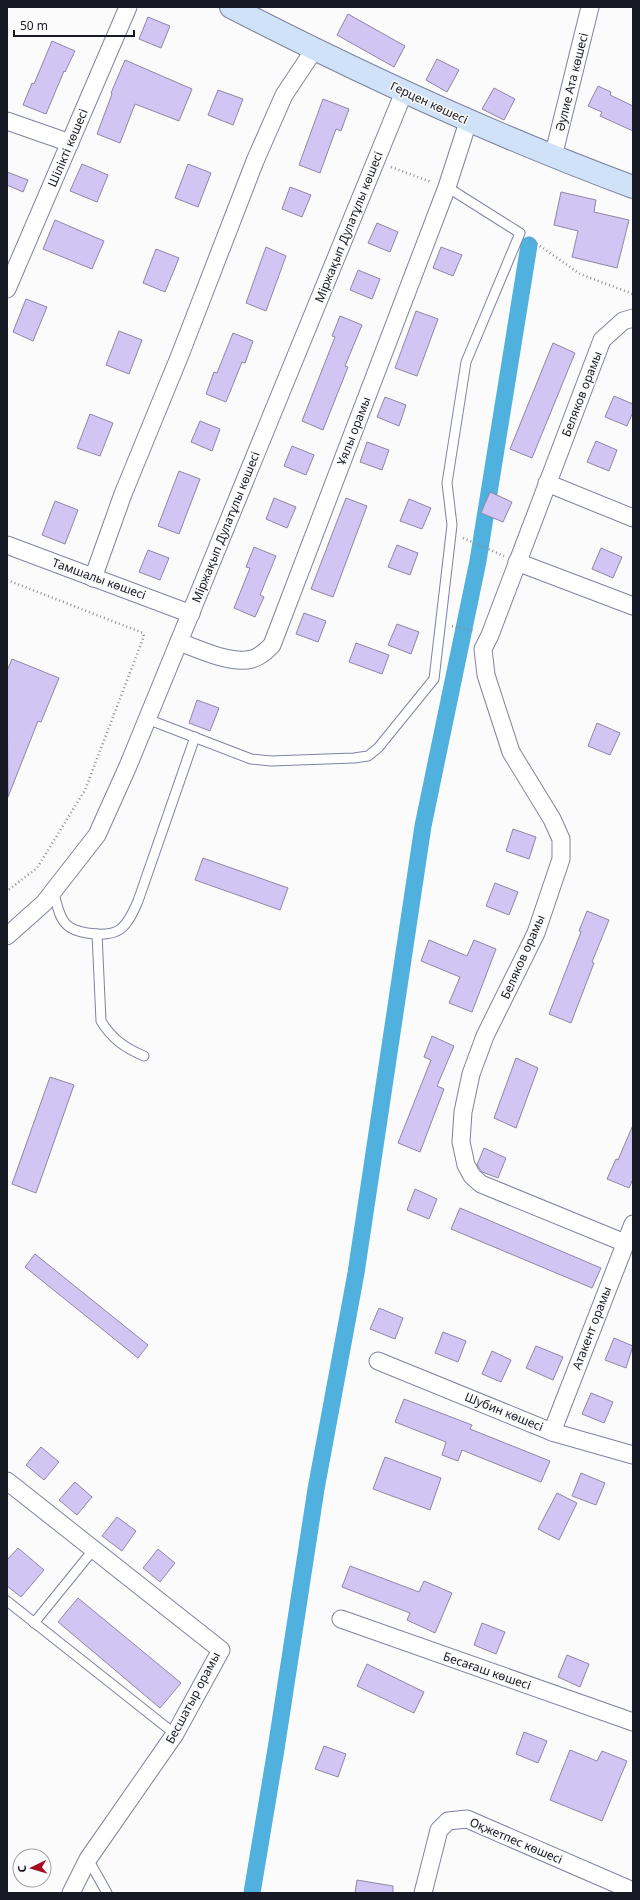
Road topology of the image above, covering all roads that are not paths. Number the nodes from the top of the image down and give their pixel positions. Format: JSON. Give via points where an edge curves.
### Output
{"nodes":[{"id":1,"x":128,"y":7,"type":"edge"},
{"id":2,"x":230,"y":7,"type":"edge"},
{"id":3,"x":591,"y":7,"type":"edge"},
{"id":4,"x":314,"y":50,"type":"junction"},
{"id":5,"x":404,"y":92,"type":"junction"},
{"id":6,"x":7,"y":121,"type":"edge"},
{"id":7,"x":468,"y":122,"type":"junction"},
{"id":8,"x":70,"y":143,"type":"junction"},
{"id":9,"x":553,"y":157,"type":"junction"},
{"id":10,"x":447,"y":187,"type":"junction"},
{"id":11,"x":633,"y":187,"type":"edge"},
{"id":12,"x":7,"y":289,"type":"edge"},
{"id":13,"x":633,"y":318,"type":"edge"},
{"id":14,"x":546,"y":483,"type":"junction"},
{"id":15,"x":633,"y":518,"type":"edge"},
{"id":16,"x":7,"y":545,"type":"edge"},
{"id":17,"x":517,"y":562,"type":"junction"},
{"id":18,"x":93,"y":578,"type":"junction"},
{"id":19,"x":633,"y":606,"type":"edge"},
{"id":20,"x":191,"y":614,"type":"junction"},
{"id":21,"x":179,"y":642,"type":"junction"},
{"id":22,"x":147,"y":719,"type":"junction"},
{"id":23,"x":195,"y":737,"type":"junction"},
{"id":24,"x":54,"y":891,"type":"junction"},
{"id":25,"x":8,"y":933,"type":"edge"},
{"id":26,"x":97,"y":934,"type":"junction"},
{"id":27,"x":144,"y":1056,"type":"dead end"},
{"id":28,"x":633,"y":1224,"type":"edge"},
{"id":29,"x":625,"y":1243,"type":"junction"},
{"id":30,"x":378,"y":1361,"type":"dead end"},
{"id":31,"x":552,"y":1432,"type":"junction"},
{"id":32,"x":633,"y":1455,"type":"edge"},
{"id":33,"x":7,"y":1481,"type":"edge"},
{"id":34,"x":94,"y":1549,"type":"junction"},
{"id":35,"x":7,"y":1601,"type":"edge"},
{"id":36,"x":340,"y":1619,"type":"dead end"},
{"id":37,"x":34,"y":1623,"type":"junction"},
{"id":38,"x":633,"y":1722,"type":"edge"},
{"id":39,"x":175,"y":1734,"type":"junction"},
{"id":40,"x":88,"y":1859,"type":"junction"},
{"id":41,"x":633,"y":1890,"type":"edge"},
{"id":42,"x":71,"y":1893,"type":"edge"},
{"id":43,"x":107,"y":1893,"type":"edge"},
{"id":44,"x":423,"y":1893,"type":"edge"}],
"edges":[{"from":1,"to":8,"type":"street","name":"Шілікті көшесі"},
{"from":2,"to":4,"type":"street","name":"Герцен көшесі"},
{"from":3,"to":9,"type":"street","name":"Әулие Ата көшесі"},
{"from":4,"to":5,"type":"street","name":"Герцен көшесі"},
{"from":4,"to":18,"type":"street","via":[[284,95],[255,161]]},
{"from":5,"to":7,"type":"street","name":"Герцен көшесі"},
{"from":5,"to":20,"type":"street","name":"Міржақып Дулатұлы көшесі"},
{"from":6,"to":8,"type":"street"},
{"from":7,"to":9,"type":"street","name":"Герцен көшесі"},
{"from":7,"to":10,"type":"street","name":"Ұялы орамы"},
{"from":8,"to":12,"type":"street","name":"Шілікті көшесі"},
{"from":9,"to":11,"type":"street","name":"Герцен көшесі"},
{"from":10,"to":21,"type":"street","name":"Ұялы орамы","via":[[272,645],[252,659],[234,661]]},
{"from":10,"to":23,"type":"lane","via":[[520,233],[466,362],[447,483],[451,533],[434,679],[378,748],[368,756],[271,761],[251,759]]},
{"from":13,"to":14,"type":"street","name":"Беляков орамы","via":[[624,321],[602,340]]},
{"from":14,"to":15,"type":"street"},
{"from":14,"to":17,"type":"street","name":"Беляков орамы"},
{"from":16,"to":18,"type":"street","name":"Тамшалы көшесі"},
{"from":17,"to":19,"type":"street"},
{"from":17,"to":29,"type":"street","name":"Беляков орамы","via":[[483,649],[486,675],[511,752],[552,820],[560,839],[561,859],[536,933],[485,1036],[471,1074],[463,1112],[461,1142],[466,1165],[472,1176],[482,1184]]},
{"from":18,"to":20,"type":"street","name":"Тамшалы көшесі"},
{"from":20,"to":21,"type":"street","name":"Міржақып Дулатұлы көшесі"},
{"from":21,"to":22,"type":"street","name":"Міржақып Дулатұлы көшесі"},
{"from":22,"to":23,"type":"lane"},
{"from":22,"to":24,"type":"street","name":"Міржақып Дулатұлы көшесі","via":[[97,835]]},
{"from":23,"to":26,"type":"lane","via":[[131,917],[123,928],[110,935]]},
{"from":24,"to":25,"type":"street","name":"Міржақып Дулатұлы көшесі","via":[[44,903]]},
{"from":24,"to":26,"type":"lane","via":[[60,916],[68,926]]},
{"from":26,"to":27,"type":"lane","via":[[101,1021],[117,1042],[128,1050]]},
{"from":28,"to":29,"type":"street","name":"Атакент орамы"},
{"from":29,"to":31,"type":"street","name":"Атакент орамы"},
{"from":30,"to":31,"type":"street","name":"Шубин көшесі"},
{"from":31,"to":32,"type":"street","name":"Шубин көшесі"},
{"from":33,"to":34,"type":"street","name":"Бесшатыр орамы"},
{"from":34,"to":37,"type":"lane"},
{"from":34,"to":39,"type":"street","name":"Бесшатыр орамы","via":[[221,1650]]},
{"from":35,"to":37,"type":"lane"},
{"from":36,"to":38,"type":"street","name":"Бесағаш көшесі"},
{"from":37,"to":39,"type":"lane"},
{"from":39,"to":40,"type":"street","name":"Бесшатыр орамы"},
{"from":40,"to":42,"type":"street","name":"Бесшатыр орамы"},
{"from":40,"to":43,"type":"lane"},
{"from":41,"to":44,"type":"street","name":"Оқжетпес көшесі","via":[[467,1819],[448,1821],[439,1830]]}]}
